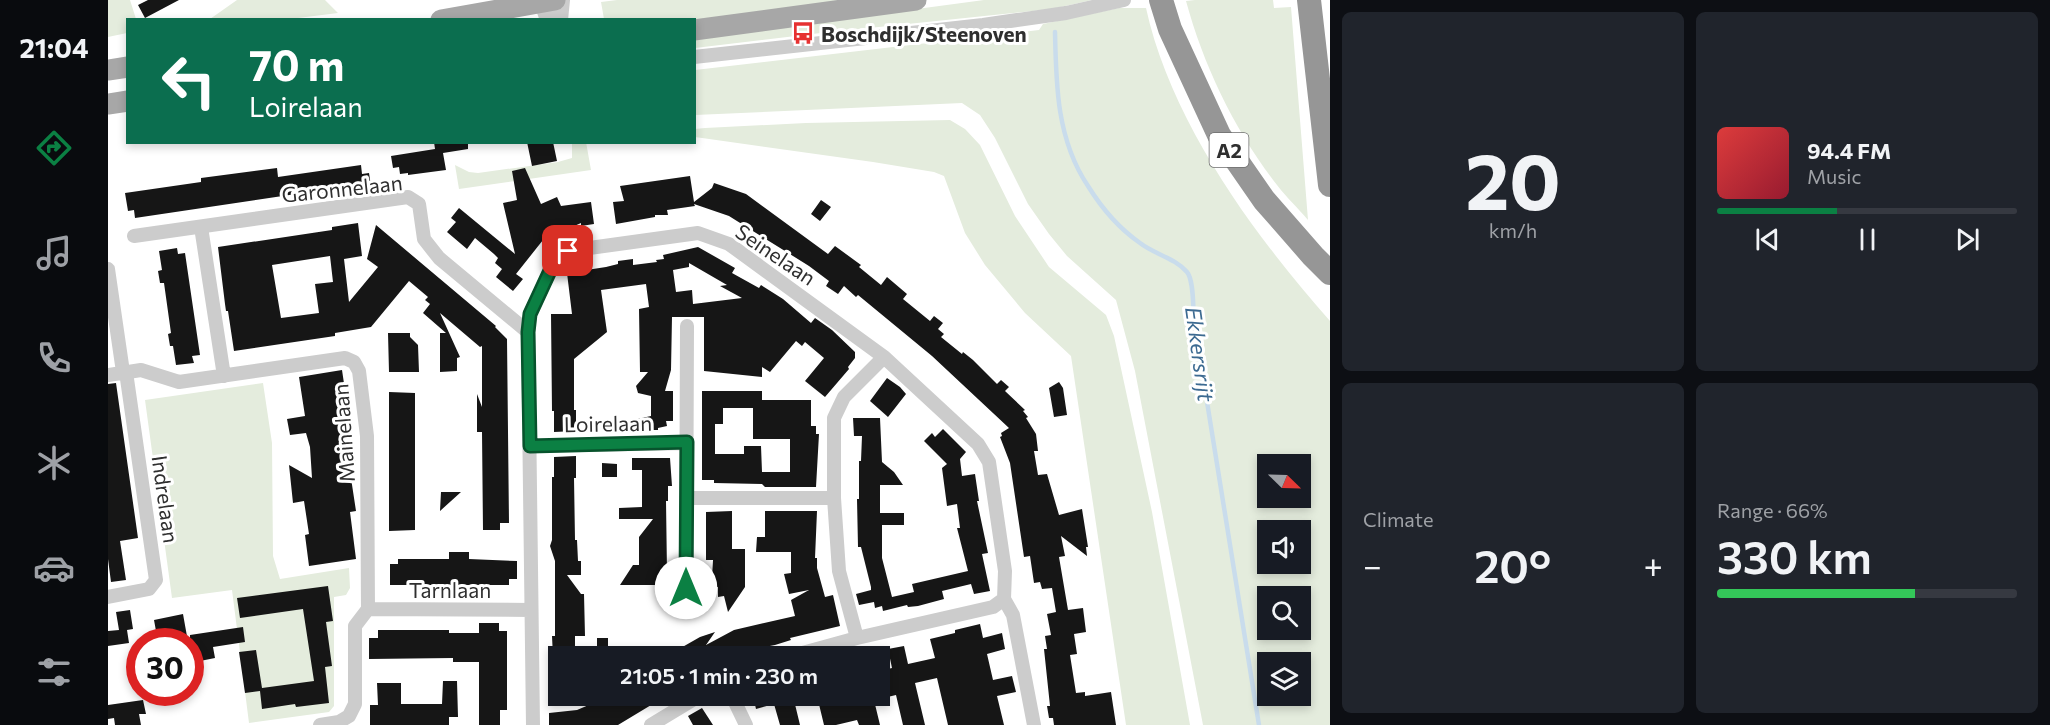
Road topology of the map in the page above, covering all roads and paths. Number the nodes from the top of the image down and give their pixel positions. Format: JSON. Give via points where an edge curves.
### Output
{"nodes":[{"id":1,"x":916,"y":0,"type":"edge"},
{"id":2,"x":1124,"y":0,"type":"edge"},
{"id":3,"x":1161,"y":0,"type":"edge"},
{"id":4,"x":550,"y":4,"type":"edge"},
{"id":5,"x":1310,"y":9,"type":"edge"},
{"id":6,"x":455,"y":18,"type":"edge"},
{"id":7,"x":559,"y":18,"type":"edge"},
{"id":8,"x":696,"y":30,"type":"edge"},
{"id":9,"x":696,"y":57,"type":"edge"},
{"id":10,"x":126,"y":68,"type":"edge"},
{"id":11,"x":108,"y":70,"type":"edge"},
{"id":12,"x":126,"y":101,"type":"edge"},
{"id":13,"x":108,"y":104,"type":"edge"},
{"id":14,"x":1330,"y":185,"type":"edge"},
{"id":15,"x":201,"y":226,"type":"junction"},
{"id":16,"x":134,"y":236,"type":"dead end"},
{"id":17,"x":108,"y":269,"type":"edge"},
{"id":18,"x":1330,"y":273,"type":"edge"},
{"id":19,"x":687,"y":327,"type":"dead end"},
{"id":20,"x":528,"y":332,"type":"junction"},
{"id":21,"x":884,"y":357,"type":"junction"},
{"id":22,"x":125,"y":372,"type":"junction"},
{"id":23,"x":108,"y":375,"type":"edge"},
{"id":24,"x":224,"y":376,"type":"junction"},
{"id":25,"x":687,"y":442,"type":"junction"},
{"id":26,"x":530,"y":446,"type":"junction"},
{"id":27,"x":687,"y":498,"type":"junction"},
{"id":28,"x":834,"y":498,"type":"junction"},
{"id":29,"x":686,"y":588,"type":"dead end"},
{"id":30,"x":108,"y":597,"type":"edge"},
{"id":31,"x":1004,"y":599,"type":"junction"},
{"id":32,"x":368,"y":609,"type":"junction"},
{"id":33,"x":531,"y":610,"type":"junction"},
{"id":34,"x":857,"y":638,"type":"junction"},
{"id":35,"x":828,"y":646,"type":"edge"},
{"id":36,"x":682,"y":706,"type":"edge"},
{"id":37,"x":737,"y":706,"type":"edge"},
{"id":38,"x":320,"y":725,"type":"edge"},
{"id":39,"x":533,"y":725,"type":"edge"},
{"id":40,"x":651,"y":725,"type":"edge"},
{"id":41,"x":746,"y":725,"type":"edge"},
{"id":42,"x":1034,"y":725,"type":"edge"}],
"edges":[{"from":1,"to":8,"type":"main road"},
{"from":2,"to":9,"type":"street","via":[[1066,14]]},
{"from":3,"to":18,"type":"highway","number":"A2","via":[[1170,29],[1219,135],[1264,200]]},
{"from":4,"to":6,"type":"main road"},
{"from":4,"to":7,"type":"street"},
{"from":5,"to":14,"type":"highway"},
{"from":10,"to":11,"type":"main road"},
{"from":12,"to":13,"type":"main road"},
{"from":15,"to":16,"type":"street","name":"Garonnelaan"},
{"from":15,"to":20,"type":"street","name":"Garonnelaan","via":[[408,197],[419,204],[424,239],[439,258]]},
{"from":15,"to":24,"type":"street"},
{"from":17,"to":22,"type":"street","name":"Indrelaan"},
{"from":19,"to":25,"type":"street"},
{"from":20,"to":21,"type":"street","name":"Seinelaan","via":[[530,314],[555,260],[568,251],[698,233],[729,244]]},
{"from":20,"to":26,"type":"street","name":"Seinelaan"},
{"from":21,"to":28,"type":"street","via":[[844,397],[834,418]]},
{"from":21,"to":31,"type":"street","name":"Seinelaan","via":[[978,444],[989,462],[1005,571]]},
{"from":22,"to":23,"type":"street","name":"Mainelaan"},
{"from":22,"to":24,"type":"street","name":"Mainelaan","via":[[141,370],[178,382]]},
{"from":22,"to":30,"type":"street","name":"Indrelaan","via":[[156,580],[149,590]]},
{"from":24,"to":32,"type":"street","name":"Mainelaan","via":[[345,358],[354,362],[359,371],[367,436]]},
{"from":25,"to":26,"type":"street","name":"Loirelaan"},
{"from":25,"to":27,"type":"street"},
{"from":26,"to":33,"type":"street","name":"Seinelaan"},
{"from":27,"to":28,"type":"street"},
{"from":27,"to":29,"type":"street"},
{"from":28,"to":34,"type":"street","via":[[839,571]]},
{"from":31,"to":34,"type":"street","via":[[993,607]]},
{"from":31,"to":42,"type":"street","via":[[1013,615]]},
{"from":32,"to":33,"type":"street","name":"Tarnlaan"},
{"from":32,"to":38,"type":"street","name":"Mainelaan","via":[[355,626],[355,704],[349,716]]},
{"from":33,"to":39,"type":"street","name":"Seinelaan"},
{"from":34,"to":35,"type":"street"},
{"from":36,"to":40,"type":"street"},
{"from":37,"to":41,"type":"street"}]}
